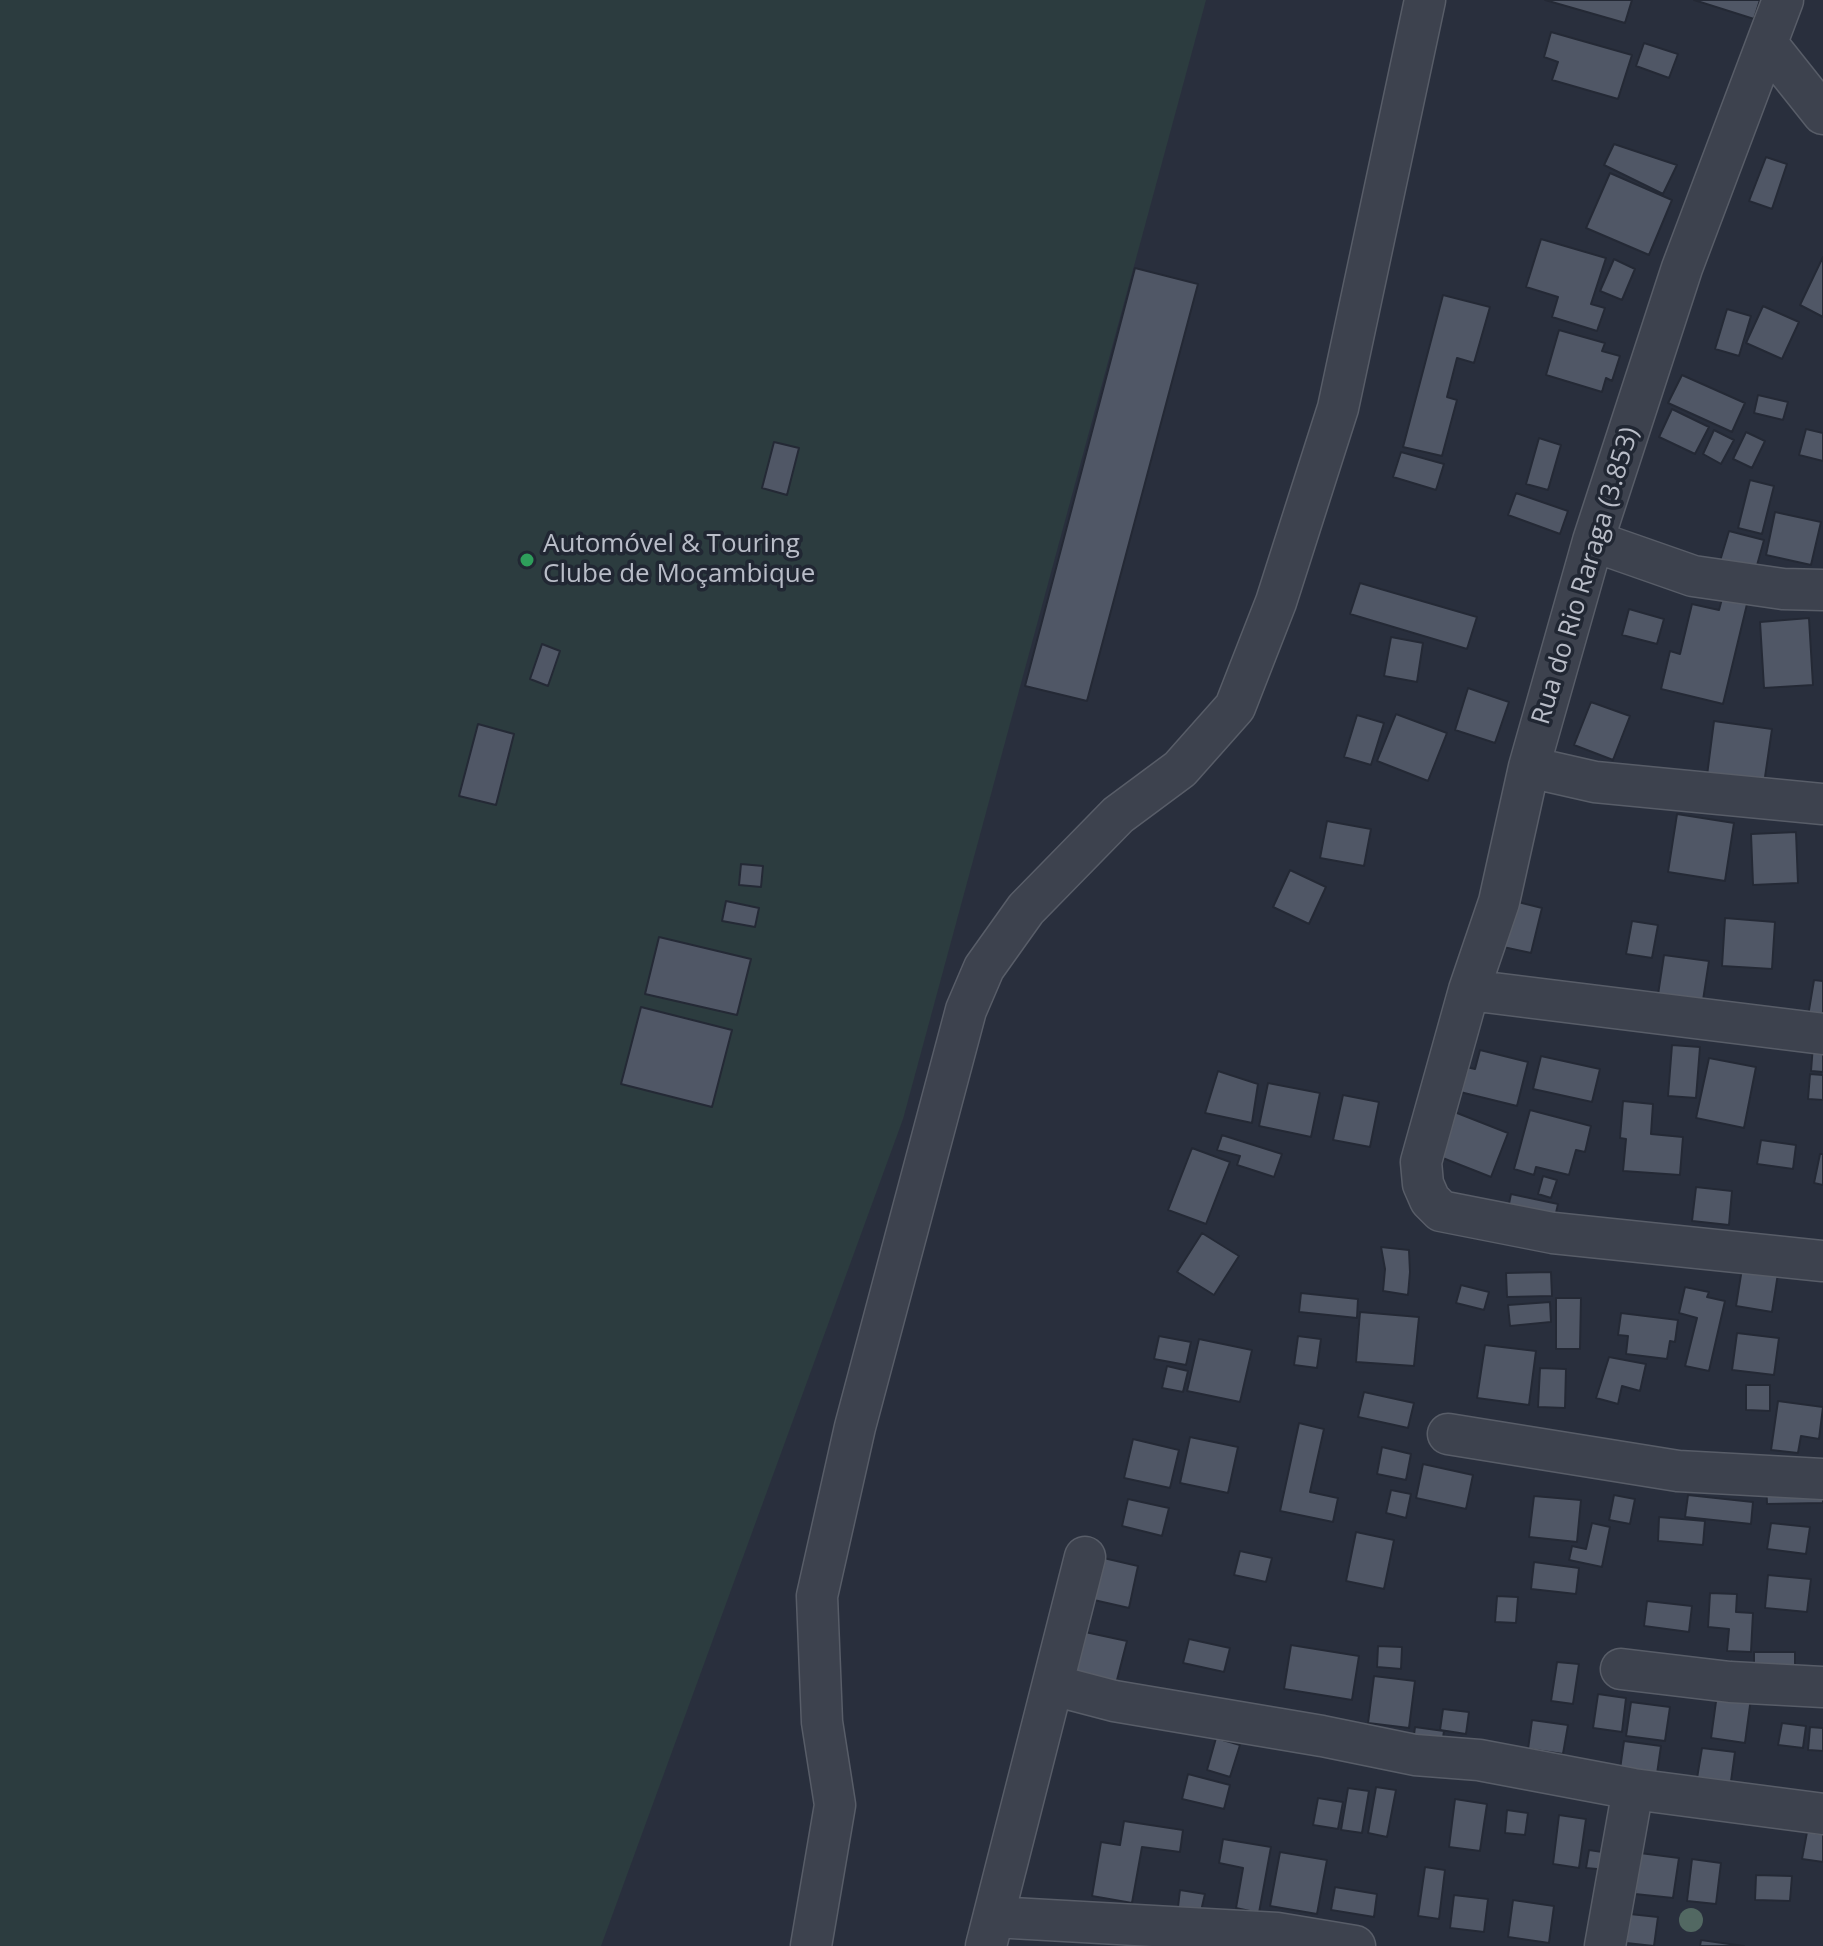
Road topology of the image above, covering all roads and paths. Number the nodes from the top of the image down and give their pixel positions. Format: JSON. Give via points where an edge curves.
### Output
{"nodes":[{"id":1,"x":1425,"y":0,"type":"edge"},
{"id":2,"x":1783,"y":0,"type":"edge"},
{"id":3,"x":1768,"y":45,"type":"junction"},
{"id":4,"x":1823,"y":114,"type":"edge"},
{"id":5,"x":1593,"y":541,"type":"junction"},
{"id":6,"x":1823,"y":590,"type":"edge"},
{"id":7,"x":1529,"y":767,"type":"junction"},
{"id":8,"x":1823,"y":804,"type":"edge"},
{"id":9,"x":1469,"y":990,"type":"junction"},
{"id":10,"x":1823,"y":1034,"type":"edge"},
{"id":11,"x":1823,"y":1261,"type":"edge"},
{"id":12,"x":1448,"y":1434,"type":"dead end"},
{"id":13,"x":1823,"y":1479,"type":"edge"},
{"id":14,"x":1085,"y":1557,"type":"dead end"},
{"id":15,"x":1621,"y":1669,"type":"dead end"},
{"id":16,"x":1053,"y":1685,"type":"junction"},
{"id":17,"x":1823,"y":1687,"type":"edge"},
{"id":18,"x":1633,"y":1789,"type":"junction"},
{"id":19,"x":1823,"y":1814,"type":"edge"},
{"id":20,"x":990,"y":1931,"type":"edge"},
{"id":21,"x":811,"y":1946,"type":"edge"},
{"id":22,"x":1355,"y":1946,"type":"edge"},
{"id":23,"x":1605,"y":1946,"type":"edge"}],
"edges":[{"from":1,"to":21,"type":"street","via":[[1338,408],[1276,602],[1235,707],[1180,769],[1118,815],[1026,909],[984,968],[966,1010],[855,1427],[817,1596],[822,1722],[835,1805]]},
{"from":2,"to":3,"type":"street","name":"Rua do Rio Raraga (3.853)"},
{"from":3,"to":4,"type":"street"},
{"from":3,"to":5,"type":"street","name":"Rua do Rio Raraga (3.853)","via":[[1682,268]]},
{"from":5,"to":6,"type":"street","via":[[1693,576]]},
{"from":5,"to":7,"type":"street","name":"Rua do Rio Raraga (3.853)"},
{"from":7,"to":8,"type":"street","via":[[1595,782]]},
{"from":7,"to":9,"type":"street","name":"Rua do Rio Raraga (3.853)","via":[[1499,902]]},
{"from":9,"to":10,"type":"street"},
{"from":9,"to":11,"type":"street","name":"Rua do Rio Raraga (3.853)","via":[[1421,1162],[1423,1184],[1441,1211],[1553,1233]]},
{"from":12,"to":13,"type":"street","via":[[1678,1471]]},
{"from":14,"to":16,"type":"street"},
{"from":15,"to":17,"type":"street"},
{"from":16,"to":18,"type":"street","via":[[1114,1701],[1403,1753],[1479,1760]]},
{"from":16,"to":20,"type":"street"},
{"from":18,"to":19,"type":"street"},
{"from":18,"to":23,"type":"street"},
{"from":20,"to":22,"type":"street","via":[[1277,1933]]}]}
